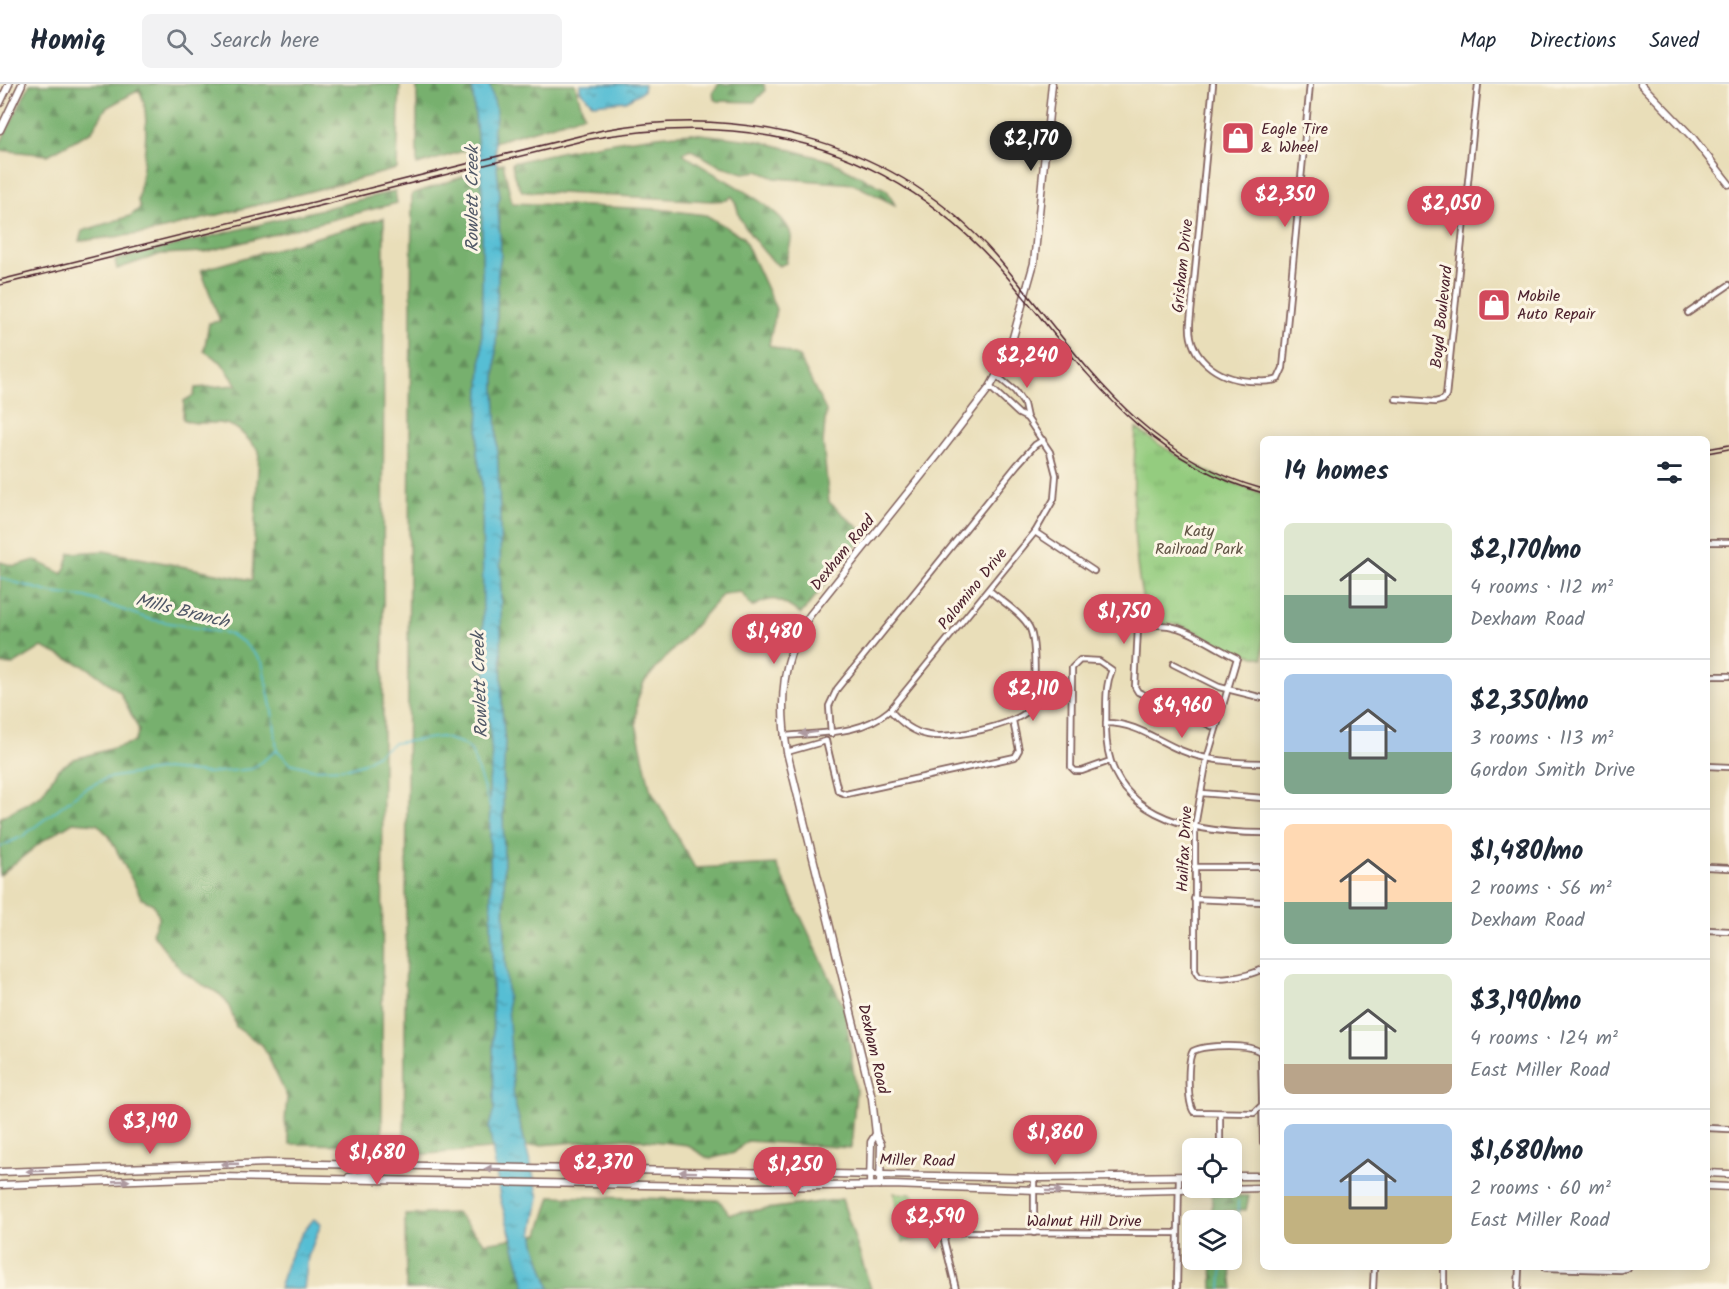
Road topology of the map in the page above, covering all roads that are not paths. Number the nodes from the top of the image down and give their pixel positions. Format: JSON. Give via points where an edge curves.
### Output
{"nodes":[{"id":1,"x":9,"y":84,"type":"edge"},
{"id":2,"x":22,"y":84,"type":"edge"},
{"id":3,"x":1052,"y":84,"type":"edge"},
{"id":4,"x":1213,"y":84,"type":"edge"},
{"id":5,"x":1310,"y":84,"type":"edge"},
{"id":6,"x":1478,"y":84,"type":"edge"},
{"id":7,"x":1641,"y":84,"type":"edge"},
{"id":8,"x":0,"y":103,"type":"edge"},
{"id":9,"x":0,"y":130,"type":"edge"},
{"id":10,"x":1729,"y":184,"type":"edge"},
{"id":11,"x":1729,"y":285,"type":"edge"},
{"id":12,"x":1688,"y":313,"type":"dead end"},
{"id":13,"x":997,"y":376,"type":"junction"},
{"id":14,"x":990,"y":387,"type":"junction"},
{"id":15,"x":1396,"y":399,"type":"dead end"},
{"id":16,"x":1027,"y":418,"type":"junction"},
{"id":17,"x":1043,"y":440,"type":"junction"},
{"id":18,"x":1035,"y":532,"type":"junction"},
{"id":19,"x":1710,"y":542,"type":"edge"},
{"id":20,"x":1729,"y":543,"type":"edge"},
{"id":21,"x":1094,"y":571,"type":"dead end"},
{"id":22,"x":989,"y":590,"type":"junction"},
{"id":23,"x":1173,"y":664,"type":"dead end"},
{"id":24,"x":1710,"y":676,"type":"edge"},
{"id":25,"x":1729,"y":676,"type":"edge"},
{"id":26,"x":1226,"y":689,"type":"junction"},
{"id":27,"x":1260,"y":697,"type":"edge"},
{"id":28,"x":890,"y":710,"type":"junction"},
{"id":29,"x":1013,"y":721,"type":"junction"},
{"id":30,"x":1106,"y":723,"type":"junction"},
{"id":31,"x":1216,"y":728,"type":"junction"},
{"id":32,"x":831,"y":734,"type":"junction"},
{"id":33,"x":784,"y":736,"type":"junction"},
{"id":34,"x":826,"y":741,"type":"junction"},
{"id":35,"x":787,"y":752,"type":"junction"},
{"id":36,"x":1207,"y":759,"type":"junction"},
{"id":37,"x":1110,"y":761,"type":"junction"},
{"id":38,"x":1260,"y":763,"type":"edge"},
{"id":39,"x":1710,"y":766,"type":"edge"},
{"id":40,"x":1729,"y":766,"type":"edge"},
{"id":41,"x":1201,"y":793,"type":"junction"},
{"id":42,"x":1260,"y":798,"type":"edge"},
{"id":43,"x":1195,"y":826,"type":"junction"},
{"id":44,"x":1260,"y":833,"type":"edge"},
{"id":45,"x":1194,"y":867,"type":"junction"},
{"id":46,"x":1260,"y":867,"type":"edge"},
{"id":47,"x":1710,"y":867,"type":"edge"},
{"id":48,"x":1729,"y":868,"type":"edge"},
{"id":49,"x":1194,"y":899,"type":"junction"},
{"id":50,"x":1260,"y":902,"type":"edge"},
{"id":51,"x":1710,"y":930,"type":"edge"},
{"id":52,"x":1729,"y":931,"type":"edge"},
{"id":53,"x":1260,"y":970,"type":"edge"},
{"id":54,"x":1260,"y":1053,"type":"edge"},
{"id":55,"x":1260,"y":1107,"type":"edge"},
{"id":56,"x":1220,"y":1113,"type":"junction"},
{"id":57,"x":1710,"y":1128,"type":"edge"},
{"id":58,"x":1729,"y":1129,"type":"edge"},
{"id":59,"x":876,"y":1134,"type":"junction"},
{"id":60,"x":1220,"y":1138,"type":"edge"},
{"id":61,"x":288,"y":1164,"type":"junction"},
{"id":62,"x":389,"y":1166,"type":"junction"},
{"id":63,"x":0,"y":1172,"type":"edge"},
{"id":64,"x":870,"y":1173,"type":"junction"},
{"id":65,"x":1710,"y":1173,"type":"edge"},
{"id":66,"x":881,"y":1174,"type":"junction"},
{"id":67,"x":1729,"y":1174,"type":"edge"},
{"id":68,"x":1179,"y":1176,"type":"joint"},
{"id":69,"x":1242,"y":1176,"type":"edge"},
{"id":70,"x":1260,"y":1176,"type":"edge"},
{"id":71,"x":288,"y":1178,"type":"junction"},
{"id":72,"x":1034,"y":1178,"type":"junction"},
{"id":73,"x":346,"y":1179,"type":"junction"},
{"id":74,"x":0,"y":1185,"type":"edge"},
{"id":75,"x":870,"y":1185,"type":"junction"},
{"id":76,"x":880,"y":1185,"type":"junction"},
{"id":77,"x":1710,"y":1186,"type":"edge"},
{"id":78,"x":1729,"y":1187,"type":"edge"},
{"id":79,"x":1260,"y":1188,"type":"edge"},
{"id":80,"x":1179,"y":1190,"type":"junction"},
{"id":81,"x":1034,"y":1191,"type":"junction"},
{"id":82,"x":1034,"y":1233,"type":"junction"},
{"id":83,"x":1178,"y":1233,"type":"junction"},
{"id":84,"x":1374,"y":1270,"type":"edge"},
{"id":85,"x":1444,"y":1270,"type":"edge"},
{"id":86,"x":1519,"y":1270,"type":"edge"},
{"id":87,"x":956,"y":1289,"type":"edge"},
{"id":88,"x":1177,"y":1289,"type":"edge"},
{"id":89,"x":1374,"y":1289,"type":"edge"},
{"id":90,"x":1444,"y":1289,"type":"edge"},
{"id":91,"x":1518,"y":1289,"type":"edge"}],
"edges":[{"from":1,"to":8,"type":"main road"},
{"from":2,"to":9,"type":"main road"},
{"from":3,"to":13,"type":"main road","name":"Dexham Road","via":[[1030,281],[1011,348]]},
{"from":4,"to":5,"type":"street","name":"Grisham Drive","via":[[1190,341],[1201,359],[1225,376],[1272,382],[1281,375]]},
{"from":6,"to":15,"type":"street","name":"Boyd Boulevard","via":[[1447,390],[1443,400],[1435,402]]},
{"from":7,"to":10,"type":"main road","via":[[1693,138]]},
{"from":11,"to":12,"type":"street"},
{"from":13,"to":14,"type":"main road","name":"Dexham Road"},
{"from":13,"to":16,"type":"street","name":"Palomino Drive","via":[[1020,398]]},
{"from":14,"to":16,"type":"street","name":"Palomino Drive"},
{"from":14,"to":33,"type":"main road","name":"Dexham Road","via":[[803,625],[783,681]]},
{"from":16,"to":17,"type":"street","name":"Palomino Drive"},
{"from":17,"to":18,"type":"street","name":"Palomino Drive","via":[[1054,464],[1056,485],[1049,511]]},
{"from":17,"to":32,"type":"street","via":[[1017,465],[837,689],[829,706]]},
{"from":18,"to":21,"type":"street"},
{"from":18,"to":22,"type":"street","name":"Palomino Drive"},
{"from":19,"to":20,"type":"street"},
{"from":22,"to":28,"type":"street","name":"Palomino Drive"},
{"from":22,"to":29,"type":"street","via":[[1022,617],[1033,634],[1032,705]]},
{"from":23,"to":26,"type":"street"},
{"from":24,"to":25,"type":"street"},
{"from":26,"to":27,"type":"street"},
{"from":26,"to":31,"type":"street","name":"Hailfax Drive"},
{"from":26,"to":31,"type":"street","name":"Hailfax Drive","via":[[1237,658],[1182,627],[1146,626],[1136,632],[1138,692]]},
{"from":28,"to":29,"type":"street","via":[[917,731],[939,736]]},
{"from":28,"to":32,"type":"street","name":"Palomino Drive","via":[[865,726]]},
{"from":29,"to":34,"type":"street","via":[[1019,750],[1015,757],[846,794],[838,791]]},
{"from":30,"to":36,"type":"street","via":[[1139,729],[1179,750]]},
{"from":30,"to":37,"type":"street"},
{"from":30,"to":37,"type":"street","via":[[1107,686],[1112,670],[1099,661],[1080,660],[1072,668],[1071,767],[1082,771]]},
{"from":31,"to":36,"type":"street","name":"Hailfax Drive"},
{"from":32,"to":33,"type":"street","name":"Palomino Drive","one_way":true},
{"from":32,"to":34,"type":"street"},
{"from":33,"to":35,"type":"main road","name":"Dexham Road"},
{"from":34,"to":35,"type":"street"},
{"from":35,"to":59,"type":"main road","name":"Dexham Road","via":[[872,1098]]},
{"from":36,"to":38,"type":"street"},
{"from":36,"to":41,"type":"street","name":"Hailfax Drive"},
{"from":37,"to":43,"type":"street","via":[[1122,786],[1141,804],[1166,818]]},
{"from":39,"to":40,"type":"street"},
{"from":41,"to":42,"type":"street"},
{"from":41,"to":43,"type":"street","name":"Hailfax Drive"},
{"from":43,"to":44,"type":"street"},
{"from":43,"to":45,"type":"street","name":"Hailfax Drive"},
{"from":45,"to":46,"type":"street"},
{"from":45,"to":49,"type":"street","name":"Hailfax Drive"},
{"from":47,"to":48,"type":"street"},
{"from":49,"to":50,"type":"street"},
{"from":49,"to":53,"type":"street","name":"Hailfax Drive","via":[[1196,975],[1226,978]]},
{"from":51,"to":52,"type":"street"},
{"from":54,"to":56,"type":"street","via":[[1252,1047],[1201,1047],[1192,1051],[1191,1109]]},
{"from":55,"to":56,"type":"street","via":[[1254,1113]]},
{"from":56,"to":60,"type":"street"},
{"from":57,"to":58,"type":"street"},
{"from":59,"to":64,"type":"main road","name":"Dexham Road","via":[[871,1142]]},
{"from":59,"to":66,"type":"main road","name":"Dexham Road","via":[[881,1144]]},
{"from":61,"to":62,"type":"main road","name":"Miller Road"},
{"from":61,"to":63,"type":"main road","name":"Miller Road","one_way":true},
{"from":61,"to":71,"type":"main road"},
{"from":64,"to":62,"type":"main road","name":"Miller Road","one_way":true},
{"from":62,"to":73,"type":"main road","via":[[382,1173]]},
{"from":64,"to":66,"type":"main road","name":"Miller Road"},
{"from":64,"to":75,"type":"main road","name":"Dexham Road"},
{"from":65,"to":67,"type":"main road"},
{"from":66,"to":72,"type":"main road","name":"Miller Road"},
{"from":66,"to":76,"type":"main road","name":"Dexham Road"},
{"from":68,"to":72,"type":"main road","name":"Miller Road"},
{"from":68,"to":80,"type":"street"},
{"from":69,"to":70,"type":"main road"},
{"from":71,"to":73,"type":"main road"},
{"from":74,"to":71,"type":"main road","one_way":true},
{"from":72,"to":81,"type":"street"},
{"from":73,"to":75,"type":"main road","name":"Miller Road"},
{"from":75,"to":76,"type":"main road","name":"Miller Road"},
{"from":76,"to":81,"type":"main road","name":"Miller Road"},
{"from":77,"to":78,"type":"main road"},
{"from":79,"to":80,"type":"main road","name":"Miller Road"},
{"from":81,"to":80,"type":"main road","name":"Miller Road","one_way":true},
{"from":80,"to":83,"type":"street"},
{"from":81,"to":82,"type":"street"},
{"from":82,"to":83,"type":"street","name":"Walnut Hill Drive"},
{"from":82,"to":87,"type":"street","name":"Walnut Hill Drive","via":[[945,1234]]},
{"from":83,"to":88,"type":"street"},
{"from":84,"to":89,"type":"street"},
{"from":85,"to":90,"type":"street"},
{"from":86,"to":91,"type":"street"}]}
